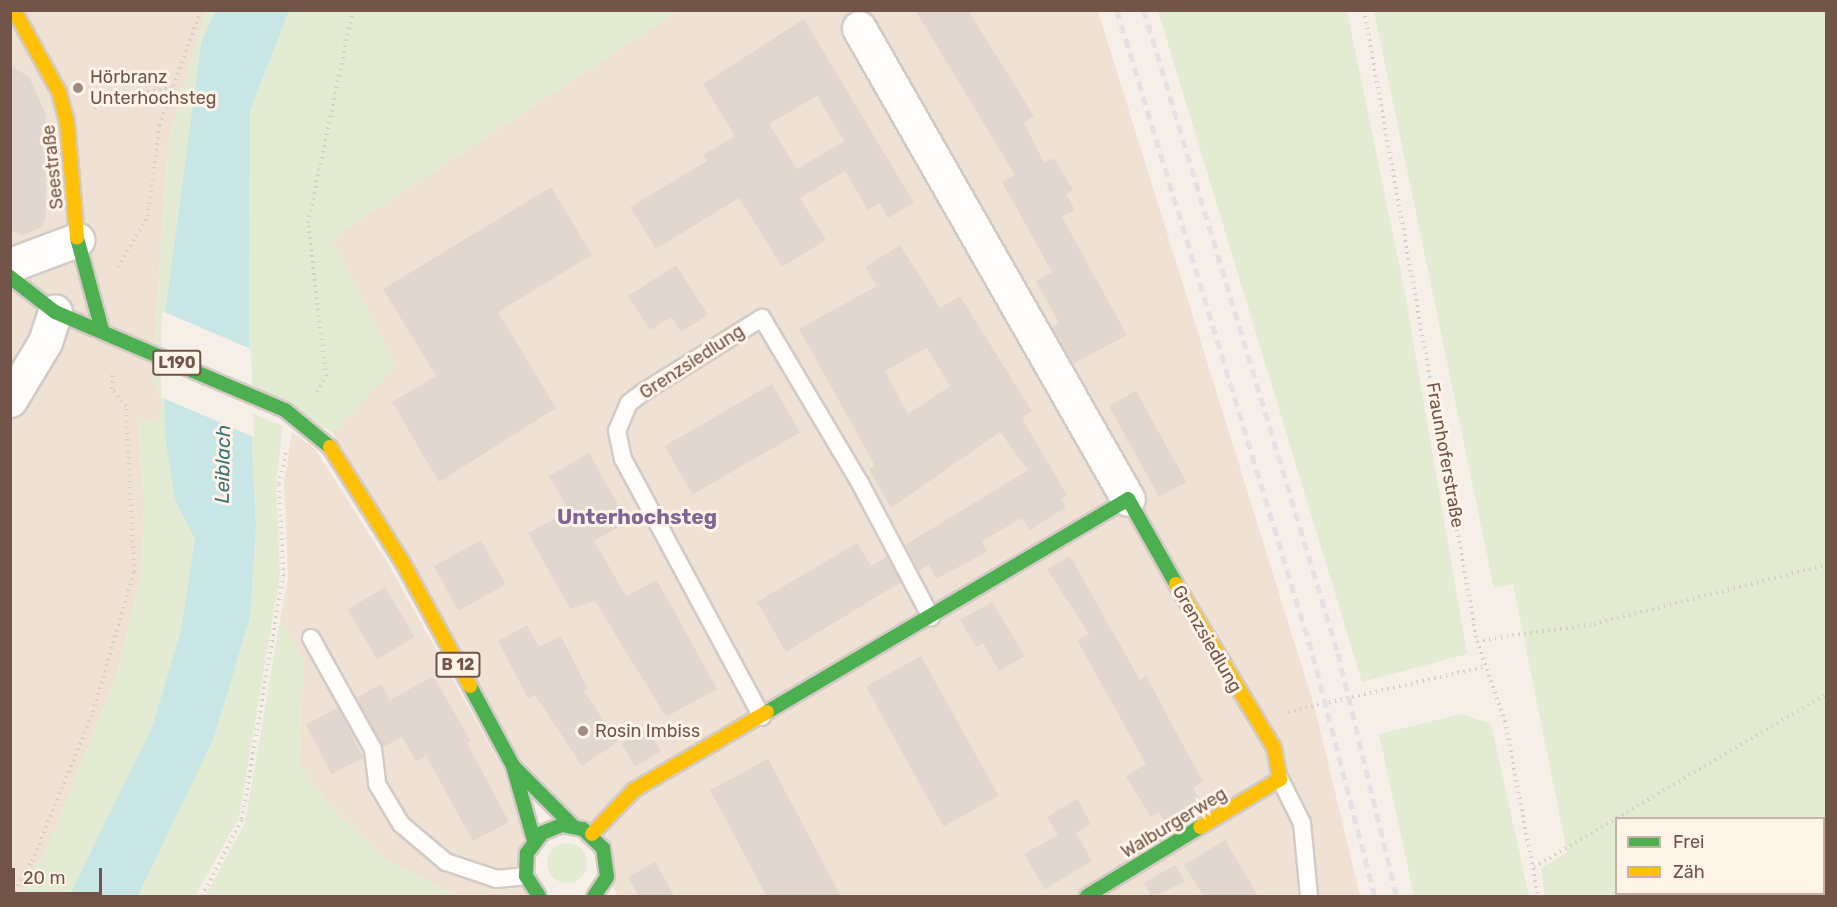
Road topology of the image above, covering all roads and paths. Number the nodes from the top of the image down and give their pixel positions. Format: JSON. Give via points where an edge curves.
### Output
{"nodes":[{"id":1,"x":14,"y":10,"type":"edge"},
{"id":2,"x":201,"y":10,"type":"edge"},
{"id":3,"x":353,"y":10,"type":"edge"},
{"id":4,"x":1364,"y":10,"type":"edge"},
{"id":5,"x":859,"y":28,"type":"dead end"},
{"id":6,"x":172,"y":88,"type":"junction"},
{"id":7,"x":67,"y":121,"type":"junction"},
{"id":8,"x":76,"y":240,"type":"junction"},
{"id":9,"x":10,"y":265,"type":"edge"},
{"id":10,"x":10,"y":277,"type":"edge"},
{"id":11,"x":92,"y":304,"type":"junction"},
{"id":12,"x":55,"y":312,"type":"junction"},
{"id":13,"x":102,"y":330,"type":"junction"},
{"id":14,"x":113,"y":370,"type":"dead end"},
{"id":15,"x":219,"y":382,"type":"joint"},
{"id":16,"x":318,"y":392,"type":"dead end"},
{"id":17,"x":10,"y":400,"type":"edge"},
{"id":18,"x":288,"y":444,"type":"dead end"},
{"id":19,"x":1128,"y":499,"type":"junction"},
{"id":20,"x":1827,"y":565,"type":"edge"},
{"id":21,"x":931,"y":617,"type":"junction"},
{"id":22,"x":311,"y":638,"type":"dead end"},
{"id":23,"x":1477,"y":641,"type":"junction"},
{"id":24,"x":1483,"y":667,"type":"junction"},
{"id":25,"x":1827,"y":694,"type":"edge"},
{"id":26,"x":1314,"y":704,"type":"dead end"},
{"id":27,"x":762,"y":717,"type":"junction"},
{"id":28,"x":513,"y":766,"type":"junction"},
{"id":29,"x":1280,"y":779,"type":"junction"},
{"id":30,"x":1619,"y":817,"type":"edge"},
{"id":31,"x":1615,"y":819,"type":"edge"},
{"id":32,"x":573,"y":826,"type":"junction"},
{"id":33,"x":592,"y":834,"type":"junction"},
{"id":34,"x":534,"y":840,"type":"junction"},
{"id":35,"x":1534,"y":867,"type":"junction"},
{"id":36,"x":526,"y":876,"type":"junction"},
{"id":37,"x":606,"y":890,"type":"edge"},
{"id":38,"x":11,"y":897,"type":"edge"},
{"id":39,"x":202,"y":897,"type":"edge"},
{"id":40,"x":539,"y":897,"type":"edge"},
{"id":41,"x":594,"y":897,"type":"edge"},
{"id":42,"x":1087,"y":897,"type":"edge"},
{"id":43,"x":1309,"y":897,"type":"edge"},
{"id":44,"x":1538,"y":897,"type":"edge"}],
"edges":[{"from":1,"to":7,"type":"main road","name":"Seestraße","via":[[59,92]]},
{"from":2,"to":6,"type":"path"},
{"from":3,"to":16,"type":"path","via":[[308,223],[326,376]]},
{"from":4,"to":23,"type":"path","name":"Fraunhoferstraße"},
{"from":5,"to":19,"type":"street","name":"Grenzsiedlung"},
{"from":6,"to":7,"type":"path","via":[[118,97]]},
{"from":6,"to":11,"type":"path","via":[[159,125],[148,216],[107,290]]},
{"from":7,"to":8,"type":"main road","name":"Seestraße"},
{"from":8,"to":9,"type":"street"},
{"from":8,"to":11,"type":"main road","name":"Seestraße"},
{"from":10,"to":12,"type":"main road","number":"L190"},
{"from":11,"to":13,"type":"main road","name":"Seestraße"},
{"from":12,"to":13,"type":"main road","number":"L190"},
{"from":12,"to":17,"type":"street","via":[[45,342]]},
{"from":13,"to":15,"type":"main road","number":"L190"},
{"from":14,"to":38,"type":"path","via":[[112,388],[126,405],[134,572],[93,712],[32,861]]},
{"from":15,"to":28,"type":"main road","number":"B 12","via":[[285,410],[326,440],[403,563]]},
{"from":18,"to":39,"type":"path","via":[[279,484],[283,576],[242,819]]},
{"from":19,"to":21,"type":"main road"},
{"from":19,"to":29,"type":"main road","name":"Grenzsiedlung","via":[[1228,678],[1274,748]]},
{"from":20,"to":23,"type":"path","via":[[1594,624]]},
{"from":21,"to":27,"type":"main road"},
{"from":21,"to":27,"type":"lane","name":"Grenzsiedlung","via":[[860,483],[762,318],[629,403],[617,431],[623,459]]},
{"from":22,"to":36,"type":"lane","via":[[373,749],[377,784],[401,824],[446,862],[497,879]]},
{"from":23,"to":24,"type":"path","name":"Fraunhoferstraße"},
{"from":24,"to":26,"type":"path"},
{"from":24,"to":35,"type":"path","name":"Fraunhoferstraße","via":[[1504,722]]},
{"from":25,"to":30,"type":"path"},
{"from":27,"to":33,"type":"main road","via":[[634,790]]},
{"from":28,"to":32,"type":"main road","number":"B 12"},
{"from":28,"to":34,"type":"main road","number":"B 12"},
{"from":29,"to":42,"type":"main road","name":"Walburgerweg"},
{"from":29,"to":43,"type":"lane","via":[[1302,823]]},
{"from":31,"to":35,"type":"path"},
{"from":32,"to":33,"type":"main road"},
{"from":32,"to":34,"type":"main road","via":[[551,828]]},
{"from":33,"to":37,"type":"main road","via":[[606,855]]},
{"from":34,"to":36,"type":"main road","via":[[527,853]]},
{"from":35,"to":44,"type":"path","name":"Fraunhoferstraße"},
{"from":36,"to":40,"type":"main road"},
{"from":37,"to":41,"type":"main road"}]}
